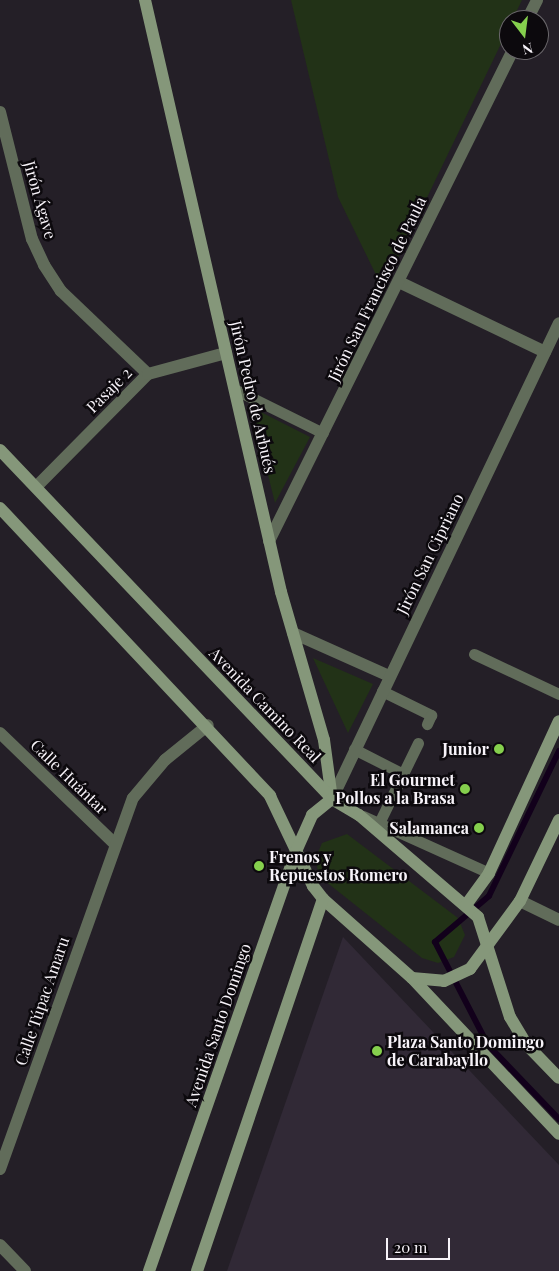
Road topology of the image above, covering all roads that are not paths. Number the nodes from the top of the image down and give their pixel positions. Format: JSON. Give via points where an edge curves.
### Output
{"nodes":[{"id":1,"x":145,"y":0,"type":"edge"},
{"id":2,"x":508,"y":60,"type":"edge"},
{"id":3,"x":0,"y":112,"type":"edge"},
{"id":4,"x":399,"y":282,"type":"junction"},
{"id":5,"x":559,"y":323,"type":"edge"},
{"id":6,"x":545,"y":352,"type":"junction"},
{"id":7,"x":226,"y":353,"type":"junction"},
{"id":8,"x":148,"y":374,"type":"junction"},
{"id":9,"x":234,"y":390,"type":"junction"},
{"id":10,"x":324,"y":433,"type":"junction"},
{"id":11,"x":0,"y":450,"type":"edge"},
{"id":12,"x":36,"y":487,"type":"junction"},
{"id":13,"x":0,"y":508,"type":"edge"},
{"id":14,"x":269,"y":541,"type":"junction"},
{"id":15,"x":293,"y":633,"type":"junction"},
{"id":16,"x":474,"y":654,"type":"dead end"},
{"id":17,"x":389,"y":676,"type":"junction"},
{"id":18,"x":382,"y":691,"type":"junction"},
{"id":19,"x":559,"y":694,"type":"edge"},
{"id":20,"x":559,"y":721,"type":"edge"},
{"id":21,"x":427,"y":724,"type":"dead end"},
{"id":22,"x":208,"y":725,"type":"junction"},
{"id":23,"x":0,"y":732,"type":"edge"},
{"id":24,"x":418,"y":743,"type":"dead end"},
{"id":25,"x":354,"y":749,"type":"junction"},
{"id":26,"x":403,"y":774,"type":"junction"},
{"id":27,"x":332,"y":799,"type":"junction"},
{"id":28,"x":359,"y":815,"type":"junction"},
{"id":29,"x":559,"y":820,"type":"edge"},
{"id":30,"x":379,"y":823,"type":"junction"},
{"id":31,"x":115,"y":844,"type":"junction"},
{"id":32,"x":297,"y":849,"type":"junction"},
{"id":33,"x":489,"y":873,"type":"junction"},
{"id":34,"x":323,"y":899,"type":"junction"},
{"id":35,"x":520,"y":900,"type":"junction"},
{"id":36,"x":466,"y":905,"type":"junction"},
{"id":37,"x":559,"y":920,"type":"edge"},
{"id":38,"x":489,"y":944,"type":"junction"},
{"id":39,"x":412,"y":978,"type":"junction"},
{"id":40,"x":559,"y":1078,"type":"edge"},
{"id":41,"x":559,"y":1134,"type":"edge"},
{"id":42,"x":0,"y":1169,"type":"edge"},
{"id":43,"x":0,"y":1245,"type":"edge"},
{"id":44,"x":24,"y":1271,"type":"edge"},
{"id":45,"x":150,"y":1271,"type":"edge"},
{"id":46,"x":197,"y":1271,"type":"edge"}],
"edges":[{"from":1,"to":7,"type":"main road","name":"Jirón Pedro de Arbués"},
{"from":2,"to":4,"type":"street","name":"Jirón San Francisco de Paula"},
{"from":3,"to":8,"type":"street","name":"Jirón Ágave","via":[[32,239],[44,265],[61,291]]},
{"from":4,"to":6,"type":"street"},
{"from":4,"to":10,"type":"street","name":"Jirón San Francisco de Paula"},
{"from":5,"to":6,"type":"street","name":"Jirón San Cipriano"},
{"from":6,"to":17,"type":"street","name":"Jirón San Cipriano"},
{"from":7,"to":8,"type":"street","name":"Pasaje 2"},
{"from":7,"to":9,"type":"main road","name":"Jirón Pedro de Arbués"},
{"from":8,"to":12,"type":"street","name":"Pasaje 2"},
{"from":9,"to":10,"type":"lane"},
{"from":9,"to":14,"type":"main road","name":"Jirón Pedro de Arbués"},
{"from":10,"to":14,"type":"street","name":"Jirón San Francisco de Paula"},
{"from":11,"to":12,"type":"main road","name":"Avenida Camino Real"},
{"from":12,"to":27,"type":"main road","name":"Avenida Camino Real"},
{"from":13,"to":22,"type":"main road"},
{"from":14,"to":15,"type":"main road","name":"Jirón Pedro de Arbués"},
{"from":15,"to":17,"type":"street"},
{"from":15,"to":27,"type":"main road","name":"Jirón Pedro de Arbués","via":[[324,740]]},
{"from":16,"to":19,"type":"lane"},
{"from":17,"to":18,"type":"street","name":"Jirón San Cipriano"},
{"from":18,"to":21,"type":"lane","via":[[431,715]]},
{"from":18,"to":25,"type":"street","name":"Jirón San Cipriano"},
{"from":20,"to":33,"type":"main road"},
{"from":22,"to":31,"type":"street","name":"Calle Túpac Amaru","via":[[165,760],[133,798]]},
{"from":22,"to":32,"type":"main road","via":[[270,796]]},
{"from":23,"to":31,"type":"street","name":"Calle Huántar"},
{"from":24,"to":26,"type":"lane"},
{"from":25,"to":26,"type":"lane"},
{"from":25,"to":27,"type":"street","name":"Jirón San Cipriano"},
{"from":26,"to":30,"type":"lane"},
{"from":27,"to":28,"type":"main road","name":"Avenida Camino Real"},
{"from":27,"to":32,"type":"main road","name":"Avenida Santo Domingo","via":[[312,815]]},
{"from":28,"to":30,"type":"lane"},
{"from":28,"to":36,"type":"main road","name":"Avenida Camino Real"},
{"from":29,"to":35,"type":"main road"},
{"from":30,"to":33,"type":"lane"},
{"from":31,"to":42,"type":"street","name":"Calle Túpac Amaru"},
{"from":32,"to":34,"type":"main road"},
{"from":32,"to":45,"type":"main road","name":"Avenida Santo Domingo"},
{"from":33,"to":36,"type":"main road"},
{"from":34,"to":39,"type":"main road"},
{"from":34,"to":46,"type":"main road"},
{"from":35,"to":37,"type":"street"},
{"from":35,"to":38,"type":"main road"},
{"from":36,"to":38,"type":"main road","name":"Avenida Camino Real","via":[[478,917]]},
{"from":38,"to":39,"type":"main road","via":[[470,969],[453,979]]},
{"from":38,"to":40,"type":"main road","name":"Avenida Camino Real","via":[[496,985],[510,1017],[526,1044]]},
{"from":39,"to":41,"type":"main road"},
{"from":43,"to":44,"type":"street"}]}
